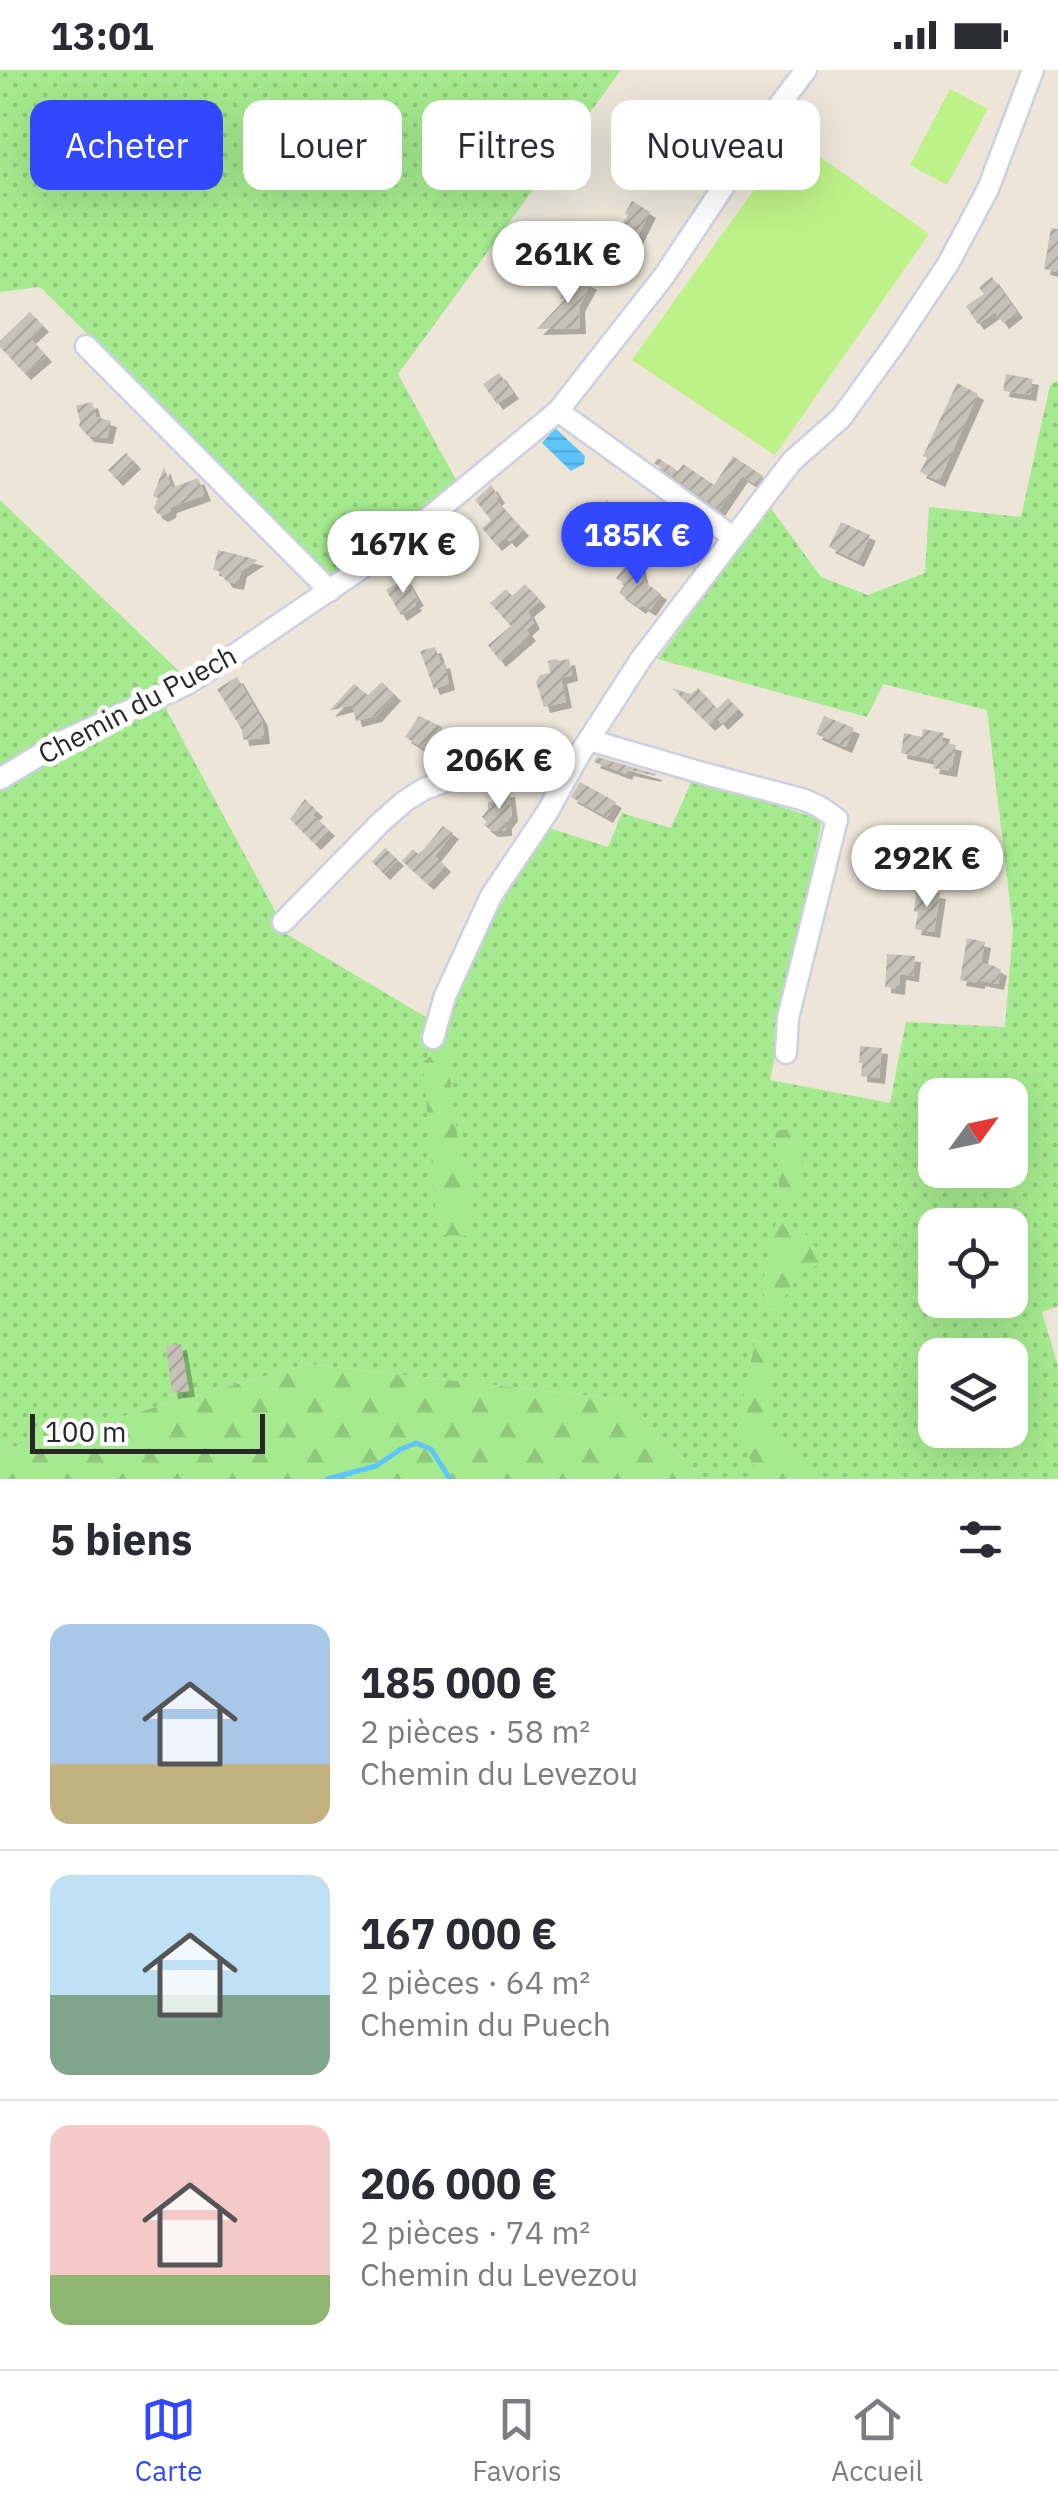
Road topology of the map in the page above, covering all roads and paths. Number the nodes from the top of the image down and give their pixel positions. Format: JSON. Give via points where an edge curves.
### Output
{"nodes":[{"id":1,"x":806,"y":70,"type":"edge"},
{"id":2,"x":1033,"y":70,"type":"edge"},
{"id":3,"x":86,"y":346,"type":"dead end"},
{"id":4,"x":558,"y":410,"type":"junction"},
{"id":5,"x":733,"y":537,"type":"junction"},
{"id":6,"x":330,"y":591,"type":"junction"},
{"id":7,"x":584,"y":747,"type":"junction"},
{"id":8,"x":0,"y":779,"type":"edge"},
{"id":9,"x":283,"y":922,"type":"dead end"},
{"id":10,"x":434,"y":1038,"type":"dead end"},
{"id":11,"x":786,"y":1053,"type":"dead end"}],
"edges":[{"from":1,"to":4,"type":"street","name":"Chemin du Puech","via":[[664,276]]},
{"from":2,"to":5,"type":"street","via":[[988,190],[948,264],[841,418],[792,461]]},
{"from":3,"to":6,"type":"street"},
{"from":4,"to":5,"type":"street"},
{"from":4,"to":6,"type":"street","name":"Chemin du Puech"},
{"from":5,"to":7,"type":"street","via":[[641,658]]},
{"from":6,"to":8,"type":"street","name":"Chemin du Puech","via":[[183,686],[63,741]]},
{"from":7,"to":9,"type":"street","via":[[424,789],[381,822]]},
{"from":7,"to":10,"type":"street","via":[[548,811],[484,898]]},
{"from":7,"to":11,"type":"street","via":[[805,800],[836,819],[788,1018]]}]}
